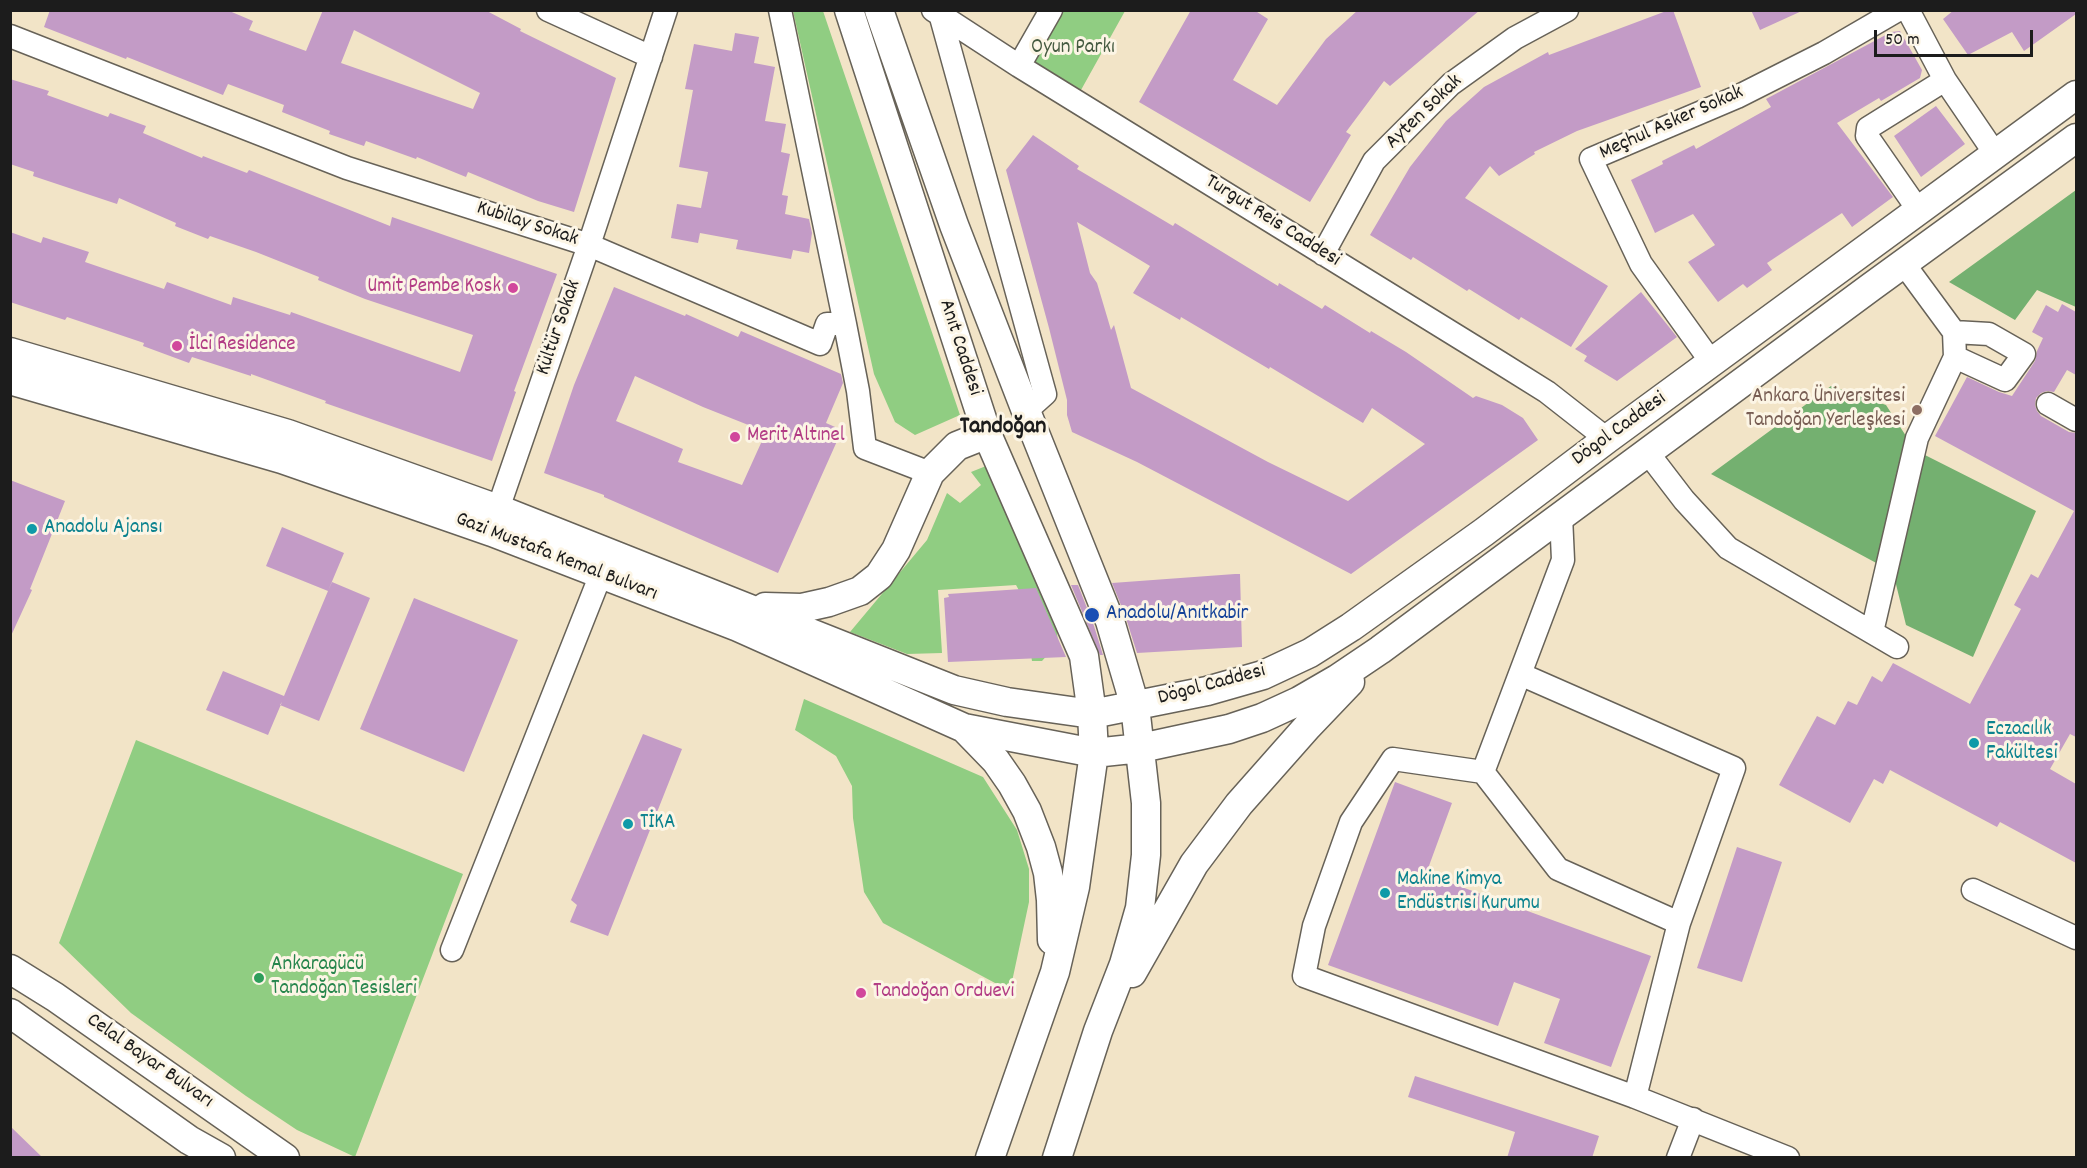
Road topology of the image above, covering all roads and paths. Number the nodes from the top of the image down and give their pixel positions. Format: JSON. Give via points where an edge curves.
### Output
{"nodes":[{"id":1,"x":548,"y":10,"type":"edge"},
{"id":2,"x":666,"y":10,"type":"edge"},
{"id":3,"x":780,"y":10,"type":"edge"},
{"id":4,"x":849,"y":10,"type":"edge"},
{"id":5,"x":879,"y":10,"type":"edge"},
{"id":6,"x":1051,"y":10,"type":"edge"},
{"id":7,"x":1566,"y":10,"type":"edge"},
{"id":8,"x":1898,"y":10,"type":"edge"},
{"id":9,"x":1908,"y":10,"type":"edge"},
{"id":10,"x":938,"y":12,"type":"edge"},
{"id":11,"x":10,"y":36,"type":"edge"},
{"id":12,"x":651,"y":57,"type":"junction"},
{"id":13,"x":1019,"y":66,"type":"junction"},
{"id":14,"x":1945,"y":80,"type":"junction"},
{"id":15,"x":2076,"y":95,"type":"edge"},
{"id":16,"x":2076,"y":138,"type":"edge"},
{"id":17,"x":1996,"y":155,"type":"junction"},
{"id":18,"x":1919,"y":211,"type":"junction"},
{"id":19,"x":589,"y":244,"type":"junction"},
{"id":20,"x":1323,"y":254,"type":"junction"},
{"id":21,"x":1904,"y":264,"type":"junction"},
{"id":22,"x":845,"y":324,"type":"junction"},
{"id":23,"x":1954,"y":332,"type":"junction"},
{"id":24,"x":10,"y":352,"type":"edge"},
{"id":25,"x":1956,"y":357,"type":"junction"},
{"id":26,"x":1712,"y":363,"type":"junction"},
{"id":27,"x":10,"y":380,"type":"edge"},
{"id":28,"x":2048,"y":404,"type":"dead end"},
{"id":29,"x":1026,"y":411,"type":"junction"},
{"id":30,"x":2076,"y":420,"type":"edge"},
{"id":31,"x":987,"y":434,"type":"junction"},
{"id":32,"x":1607,"y":439,"type":"junction"},
{"id":33,"x":1648,"y":453,"type":"junction"},
{"id":34,"x":930,"y":473,"type":"junction"},
{"id":35,"x":498,"y":509,"type":"junction"},
{"id":36,"x":1561,"y":516,"type":"junction"},
{"id":37,"x":601,"y":574,"type":"junction"},
{"id":38,"x":747,"y":607,"type":"junction"},
{"id":39,"x":1872,"y":632,"type":"junction"},
{"id":40,"x":1897,"y":647,"type":"dead end"},
{"id":41,"x":1380,"y":651,"type":"junction"},
{"id":42,"x":1520,"y":674,"type":"junction"},
{"id":43,"x":1135,"y":705,"type":"junction"},
{"id":44,"x":1092,"y":714,"type":"junction"},
{"id":45,"x":964,"y":728,"type":"junction"},
{"id":46,"x":1141,"y":748,"type":"junction"},
{"id":47,"x":1094,"y":753,"type":"junction"},
{"id":48,"x":1484,"y":772,"type":"junction"},
{"id":49,"x":1973,"y":890,"type":"dead end"},
{"id":50,"x":1679,"y":923,"type":"junction"},
{"id":51,"x":2076,"y":938,"type":"edge"},
{"id":52,"x":452,"y":950,"type":"dead end"},
{"id":53,"x":10,"y":969,"type":"edge"},
{"id":54,"x":1055,"y":972,"type":"junction"},
{"id":55,"x":10,"y":1013,"type":"edge"},
{"id":56,"x":1098,"y":1031,"type":"junction"},
{"id":57,"x":1635,"y":1097,"type":"junction"},
{"id":58,"x":1693,"y":1119,"type":"junction"},
{"id":59,"x":995,"y":1145,"type":"edge"},
{"id":60,"x":197,"y":1149,"type":"edge"},
{"id":61,"x":1060,"y":1153,"type":"edge"},
{"id":62,"x":221,"y":1158,"type":"edge"},
{"id":63,"x":285,"y":1158,"type":"edge"},
{"id":64,"x":969,"y":1158,"type":"edge"},
{"id":65,"x":1677,"y":1158,"type":"edge"},
{"id":66,"x":1788,"y":1158,"type":"edge"}],
"edges":[{"from":1,"to":12,"type":"street"},
{"from":2,"to":12,"type":"street","name":"Kültür Sokak"},
{"from":3,"to":22,"type":"street"},
{"from":4,"to":31,"type":"main road","name":"Anıt Caddesi"},
{"from":5,"to":29,"type":"main road","name":"Anıt Caddesi","via":[[954,225]]},
{"from":6,"to":13,"type":"street"},
{"from":7,"to":20,"type":"street","name":"Ayten Sokak","via":[[1515,38],[1450,84],[1374,161]]},
{"from":8,"to":26,"type":"street","name":"Meçhul Asker Sokak","via":[[1737,97],[1591,159],[1641,264]]},
{"from":9,"to":14,"type":"street"},
{"from":10,"to":13,"type":"street","name":"Turgut Reis Caddesi"},
{"from":10,"to":29,"type":"street","via":[[1045,393]]},
{"from":11,"to":19,"type":"street","name":"Kubilay Sokak","via":[[347,168]]},
{"from":12,"to":19,"type":"street","name":"Kültür Sokak"},
{"from":13,"to":20,"type":"street","name":"Turgut Reis Caddesi"},
{"from":14,"to":17,"type":"street"},
{"from":14,"to":18,"type":"street","via":[[1868,128],[1867,136]]},
{"from":15,"to":17,"type":"main road","name":"Dögol Caddesi"},
{"from":16,"to":21,"type":"main road","name":"Dögol Caddesi"},
{"from":17,"to":18,"type":"main road","name":"Dögol Caddesi"},
{"from":18,"to":26,"type":"main road","name":"Dögol Caddesi"},
{"from":19,"to":22,"type":"street","name":"Kubilay Sokak","via":[[820,344],[826,324]]},
{"from":19,"to":35,"type":"street","name":"Kültür Sokak"},
{"from":20,"to":32,"type":"street","name":"Turgut Reis Caddesi","via":[[1546,392]]},
{"from":21,"to":23,"type":"street"},
{"from":21,"to":33,"type":"main road","name":"Dögol Caddesi"},
{"from":22,"to":34,"type":"street","via":[[866,448]]},
{"from":23,"to":25,"type":"street"},
{"from":23,"to":25,"type":"street","via":[[1989,334],[2024,354],[2005,380]]},
{"from":24,"to":35,"type":"main road","name":"Gazi Mustafa Kemal Bulvarı","via":[[288,434]]},
{"from":25,"to":39,"type":"street","via":[[1917,438]]},
{"from":26,"to":32,"type":"main road","name":"Dögol Caddesi"},
{"from":27,"to":37,"type":"main road","name":"Gazi Mustafa Kemal Bulvarı","via":[[282,459]]},
{"from":28,"to":30,"type":"street"},
{"from":29,"to":43,"type":"main road","name":"Anıt Caddesi","via":[[1110,621]]},
{"from":31,"to":34,"type":"main road","via":[[957,446]]},
{"from":31,"to":44,"type":"main road","name":"Anıt Caddesi","via":[[1084,656]]},
{"from":32,"to":43,"type":"main road","name":"Dögol Caddesi","via":[[1484,532],[1310,653],[1234,685]]},
{"from":33,"to":36,"type":"main road","name":"Dögol Caddesi"},
{"from":33,"to":39,"type":"street","via":[[1728,548]]},
{"from":34,"to":38,"type":"main road","via":[[896,550],[879,576],[860,591],[802,608]]},
{"from":35,"to":38,"type":"main road","name":"Gazi Mustafa Kemal Bulvarı"},
{"from":36,"to":41,"type":"main road","name":"Dögol Caddesi"},
{"from":36,"to":42,"type":"street","via":[[1563,560]]},
{"from":37,"to":45,"type":"main road","name":"Gazi Mustafa Kemal Bulvarı","via":[[738,627]]},
{"from":37,"to":52,"type":"street"},
{"from":38,"to":44,"type":"main road","name":"Gazi Mustafa Kemal Bulvarı","via":[[954,690]]},
{"from":39,"to":40,"type":"street"},
{"from":41,"to":46,"type":"main road","name":"Dögol Caddesi","via":[[1299,701],[1262,718]]},
{"from":41,"to":56,"type":"main road","via":[[1239,804],[1194,864]]},
{"from":42,"to":48,"type":"street"},
{"from":42,"to":50,"type":"street","via":[[1734,768]]},
{"from":43,"to":44,"type":"main road","name":"Dögol Caddesi"},
{"from":43,"to":46,"type":"main road","name":"Dögol Caddesi"},
{"from":44,"to":47,"type":"main road"},
{"from":45,"to":47,"type":"main road","name":"Gazi Mustafa Kemal Bulvarı"},
{"from":45,"to":54,"type":"main road","via":[[1012,784],[1041,847],[1048,873]]},
{"from":46,"to":47,"type":"main road","name":"Dögol Caddesi"},
{"from":46,"to":56,"type":"main road","name":"Dögol Caddesi","via":[[1146,855],[1140,908]]},
{"from":47,"to":54,"type":"main road","via":[[1075,887]]},
{"from":48,"to":50,"type":"street","via":[[1558,870]]},
{"from":48,"to":57,"type":"street","via":[[1393,759],[1351,822],[1314,926],[1304,976]]},
{"from":49,"to":51,"type":"street"},
{"from":50,"to":57,"type":"street"},
{"from":53,"to":63,"type":"main road","name":"Celal Bayar Bulvarı"},
{"from":54,"to":59,"type":"main road"},
{"from":55,"to":60,"type":"main road","name":"Celal Bayar Bulvarı"},
{"from":56,"to":61,"type":"main road","name":"Dögol Caddesi"},
{"from":57,"to":58,"type":"street"},
{"from":58,"to":65,"type":"street"},
{"from":58,"to":66,"type":"street"},
{"from":59,"to":64,"type":"main road"},
{"from":60,"to":62,"type":"main road","name":"Celal Bayar Bulvarı"}]}
